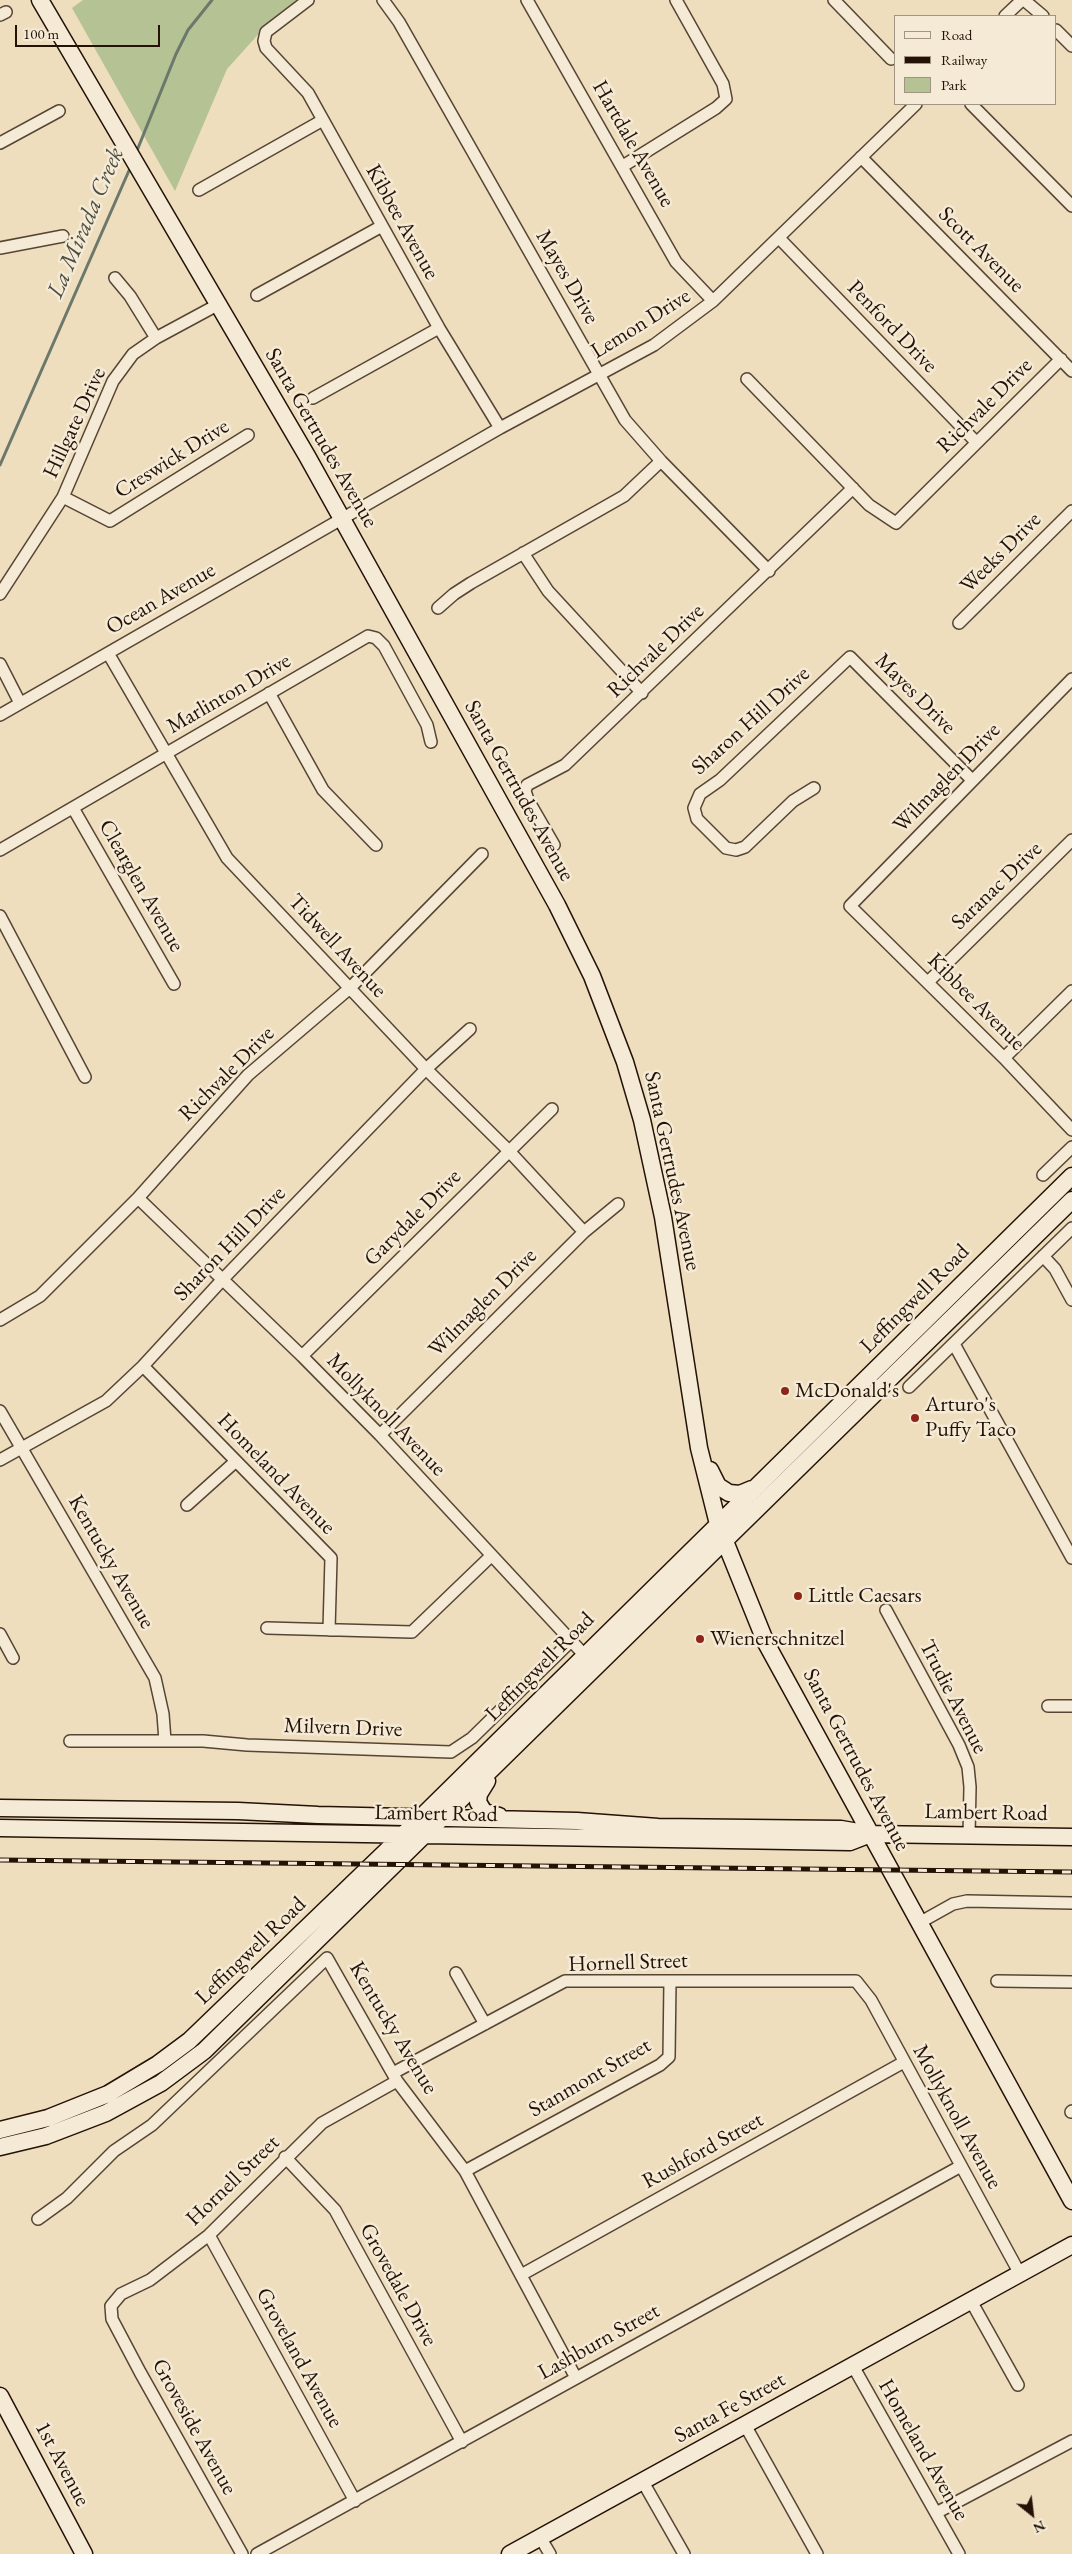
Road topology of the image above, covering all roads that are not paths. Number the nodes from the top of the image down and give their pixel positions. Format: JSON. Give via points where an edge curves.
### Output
{"nodes":[{"id":1,"x":40,"y":0,"type":"edge"},
{"id":2,"x":308,"y":0,"type":"edge"},
{"id":3,"x":383,"y":0,"type":"edge"},
{"id":4,"x":527,"y":0,"type":"edge"},
{"id":5,"x":676,"y":0,"type":"edge"},
{"id":6,"x":834,"y":0,"type":"edge"},
{"id":7,"x":1023,"y":0,"type":"edge"},
{"id":8,"x":1006,"y":15,"type":"edge"},
{"id":9,"x":1042,"y":15,"type":"edge"},
{"id":10,"x":1057,"y":31,"type":"edge"},
{"id":11,"x":1072,"y":46,"type":"edge"},
{"id":12,"x":892,"y":59,"type":"dead end"},
{"id":13,"x":915,"y":105,"type":"edge"},
{"id":14,"x":972,"y":105,"type":"edge"},
{"id":15,"x":59,"y":111,"type":"dead end"},
{"id":16,"x":323,"y":120,"type":"junction"},
{"id":17,"x":0,"y":143,"type":"edge"},
{"id":18,"x":861,"y":157,"type":"junction"},
{"id":19,"x":623,"y":166,"type":"junction"},
{"id":20,"x":199,"y":190,"type":"dead end"},
{"id":21,"x":1072,"y":206,"type":"edge"},
{"id":22,"x":382,"y":226,"type":"junction"},
{"id":23,"x":63,"y":236,"type":"dead end"},
{"id":24,"x":779,"y":238,"type":"junction"},
{"id":25,"x":0,"y":248,"type":"edge"},
{"id":26,"x":115,"y":278,"type":"dead end"},
{"id":27,"x":257,"y":295,"type":"dead end"},
{"id":28,"x":713,"y":301,"type":"junction"},
{"id":29,"x":219,"y":304,"type":"junction"},
{"id":30,"x":439,"y":328,"type":"junction"},
{"id":31,"x":156,"y":338,"type":"junction"},
{"id":32,"x":1061,"y":359,"type":"junction"},
{"id":33,"x":1072,"y":371,"type":"edge"},
{"id":34,"x":599,"y":374,"type":"junction"},
{"id":35,"x":747,"y":379,"type":"dead end"},
{"id":36,"x":313,"y":398,"type":"dead end"},
{"id":37,"x":500,"y":428,"type":"junction"},
{"id":38,"x":248,"y":435,"type":"dead end"},
{"id":39,"x":976,"y":442,"type":"junction"},
{"id":40,"x":661,"y":461,"type":"junction"},
{"id":41,"x":853,"y":488,"type":"junction"},
{"id":42,"x":63,"y":496,"type":"junction"},
{"id":43,"x":1072,"y":511,"type":"edge"},
{"id":44,"x":341,"y":518,"type":"junction"},
{"id":45,"x":523,"y":554,"type":"junction"},
{"id":46,"x":769,"y":571,"type":"junction"},
{"id":47,"x":0,"y":594,"type":"edge"},
{"id":48,"x":438,"y":608,"type":"dead end"},
{"id":49,"x":959,"y":623,"type":"dead end"},
{"id":50,"x":108,"y":652,"type":"junction"},
{"id":51,"x":850,"y":657,"type":"joint"},
{"id":52,"x":0,"y":664,"type":"edge"},
{"id":53,"x":1072,"y":679,"type":"edge"},
{"id":54,"x":269,"y":693,"type":"junction"},
{"id":55,"x":642,"y":693,"type":"junction"},
{"id":56,"x":20,"y":703,"type":"junction"},
{"id":57,"x":0,"y":715,"type":"edge"},
{"id":58,"x":431,"y":742,"type":"dead end"},
{"id":59,"x":166,"y":754,"type":"junction"},
{"id":60,"x":972,"y":780,"type":"junction"},
{"id":61,"x":814,"y":788,"type":"dead end"},
{"id":62,"x":73,"y":808,"type":"junction"},
{"id":63,"x":1072,"y":840,"type":"edge"},
{"id":64,"x":376,"y":845,"type":"dead end"},
{"id":65,"x":554,"y":846,"type":"dead end"},
{"id":66,"x":0,"y":850,"type":"edge"},
{"id":67,"x":482,"y":854,"type":"dead end"},
{"id":68,"x":850,"y":906,"type":"joint"},
{"id":69,"x":0,"y":916,"type":"edge"},
{"id":70,"x":928,"y":982,"type":"junction"},
{"id":71,"x":174,"y":984,"type":"dead end"},
{"id":72,"x":350,"y":988,"type":"junction"},
{"id":73,"x":1072,"y":991,"type":"edge"},
{"id":74,"x":470,"y":1029,"type":"dead end"},
{"id":75,"x":1004,"y":1058,"type":"junction"},
{"id":76,"x":426,"y":1069,"type":"junction"},
{"id":77,"x":85,"y":1077,"type":"dead end"},
{"id":78,"x":552,"y":1109,"type":"dead end"},
{"id":79,"x":1072,"y":1130,"type":"edge"},
{"id":80,"x":1072,"y":1147,"type":"edge"},
{"id":81,"x":509,"y":1151,"type":"junction"},
{"id":82,"x":1043,"y":1175,"type":"dead end"},
{"id":83,"x":1072,"y":1176,"type":"edge"},
{"id":84,"x":138,"y":1198,"type":"junction"},
{"id":85,"x":1072,"y":1200,"type":"edge"},
{"id":86,"x":618,"y":1204,"type":"dead end"},
{"id":87,"x":1072,"y":1228,"type":"edge"},
{"id":88,"x":584,"y":1232,"type":"junction"},
{"id":89,"x":1043,"y":1256,"type":"junction"},
{"id":90,"x":224,"y":1279,"type":"junction"},
{"id":91,"x":1072,"y":1300,"type":"edge"},
{"id":92,"x":0,"y":1320,"type":"edge"},
{"id":93,"x":954,"y":1344,"type":"junction"},
{"id":94,"x":302,"y":1356,"type":"junction"},
{"id":95,"x":143,"y":1366,"type":"junction"},
{"id":96,"x":910,"y":1387,"type":"dead end"},
{"id":97,"x":0,"y":1411,"type":"edge"},
{"id":98,"x":380,"y":1435,"type":"junction"},
{"id":99,"x":21,"y":1448,"type":"junction"},
{"id":100,"x":699,"y":1448,"type":"junction"},
{"id":101,"x":0,"y":1460,"type":"edge"},
{"id":102,"x":236,"y":1461,"type":"junction"},
{"id":103,"x":758,"y":1485,"type":"junction"},
{"id":104,"x":187,"y":1505,"type":"dead end"},
{"id":105,"x":718,"y":1524,"type":"junction"},
{"id":106,"x":725,"y":1542,"type":"junction"},
{"id":107,"x":491,"y":1556,"type":"junction"},
{"id":108,"x":1072,"y":1558,"type":"edge"},
{"id":109,"x":886,"y":1610,"type":"dead end"},
{"id":110,"x":267,"y":1628,"type":"dead end"},
{"id":111,"x":329,"y":1630,"type":"junction"},
{"id":112,"x":0,"y":1634,"type":"edge"},
{"id":113,"x":571,"y":1641,"type":"junction"},
{"id":114,"x":584,"y":1655,"type":"junction"},
{"id":115,"x":13,"y":1658,"type":"dead end"},
{"id":116,"x":596,"y":1668,"type":"junction"},
{"id":117,"x":1048,"y":1706,"type":"dead end"},
{"id":118,"x":1072,"y":1706,"type":"edge"},
{"id":119,"x":70,"y":1741,"type":"dead end"},
{"id":120,"x":166,"y":1741,"type":"junction"},
{"id":121,"x":496,"y":1766,"type":"junction"},
{"id":122,"x":0,"y":1808,"type":"edge"},
{"id":123,"x":420,"y":1818,"type":"junction"},
{"id":124,"x":443,"y":1818,"type":"junction"},
{"id":125,"x":533,"y":1820,"type":"junction"},
{"id":126,"x":0,"y":1828,"type":"edge"},
{"id":127,"x":320,"y":1834,"type":"junction"},
{"id":128,"x":870,"y":1834,"type":"junction"},
{"id":129,"x":402,"y":1836,"type":"junction"},
{"id":130,"x":425,"y":1836,"type":"junction"},
{"id":131,"x":969,"y":1836,"type":"junction"},
{"id":132,"x":1072,"y":1837,"type":"edge"},
{"id":133,"x":376,"y":1860,"type":"junction"},
{"id":134,"x":1072,"y":1903,"type":"edge"},
{"id":135,"x":919,"y":1923,"type":"junction"},
{"id":136,"x":456,"y":1973,"type":"dead end"},
{"id":137,"x":856,"y":1981,"type":"joint"},
{"id":138,"x":670,"y":1982,"type":"junction"},
{"id":139,"x":997,"y":1982,"type":"dead end"},
{"id":140,"x":1072,"y":1982,"type":"edge"},
{"id":141,"x":485,"y":2024,"type":"junction"},
{"id":142,"x":904,"y":2062,"type":"junction"},
{"id":143,"x":395,"y":2077,"type":"junction"},
{"id":144,"x":0,"y":2130,"type":"edge"},
{"id":145,"x":0,"y":2147,"type":"edge"},
{"id":146,"x":285,"y":2157,"type":"junction"},
{"id":147,"x":961,"y":2166,"type":"junction"},
{"id":148,"x":465,"y":2171,"type":"junction"},
{"id":149,"x":1072,"y":2201,"type":"edge"},
{"id":150,"x":38,"y":2219,"type":"dead end"},
{"id":151,"x":209,"y":2234,"type":"junction"},
{"id":152,"x":1072,"y":2246,"type":"edge"},
{"id":153,"x":1020,"y":2274,"type":"junction"},
{"id":154,"x":521,"y":2275,"type":"junction"},
{"id":155,"x":971,"y":2301,"type":"junction"},
{"id":156,"x":112,"y":2319,"type":"joint"},
{"id":157,"x":852,"y":2366,"type":"junction"},
{"id":158,"x":576,"y":2378,"type":"junction"},
{"id":159,"x":1018,"y":2385,"type":"dead end"},
{"id":160,"x":0,"y":2396,"type":"edge"},
{"id":161,"x":5,"y":2419,"type":"edge"},
{"id":162,"x":746,"y":2425,"type":"junction"},
{"id":163,"x":1072,"y":2441,"type":"edge"},
{"id":164,"x":462,"y":2442,"type":"junction"},
{"id":165,"x":643,"y":2482,"type":"junction"},
{"id":166,"x":355,"y":2500,"type":"junction"},
{"id":167,"x":936,"y":2512,"type":"junction"},
{"id":168,"x":540,"y":2538,"type":"junction"},
{"id":169,"x":84,"y":2554,"type":"edge"},
{"id":170,"x":242,"y":2554,"type":"edge"},
{"id":171,"x":257,"y":2554,"type":"edge"},
{"id":172,"x":510,"y":2554,"type":"edge"},
{"id":173,"x":550,"y":2554,"type":"edge"},
{"id":174,"x":684,"y":2554,"type":"edge"},
{"id":175,"x":817,"y":2554,"type":"edge"},
{"id":176,"x":959,"y":2554,"type":"edge"}],
"edges":[{"from":1,"to":29,"type":"main road","name":"Santa Gertrudes Avenue"},
{"from":2,"to":16,"type":"street","name":"Kibbee Avenue","via":[[266,32],[264,41],[271,56],[308,93]]},
{"from":3,"to":34,"type":"street","name":"Mayes Drive","via":[[399,22]]},
{"from":4,"to":19,"type":"street","name":"Hartdale Avenue"},
{"from":5,"to":19,"type":"street","via":[[723,84],[726,99]]},
{"from":6,"to":12,"type":"street"},
{"from":7,"to":8,"type":"street"},
{"from":7,"to":9,"type":"street"},
{"from":10,"to":11,"type":"street"},
{"from":13,"to":18,"type":"street","name":"Lemon Drive"},
{"from":14,"to":21,"type":"street"},
{"from":15,"to":17,"type":"street"},
{"from":16,"to":20,"type":"street"},
{"from":16,"to":22,"type":"street","name":"Kibbee Avenue"},
{"from":18,"to":24,"type":"street","name":"Lemon Drive"},
{"from":18,"to":32,"type":"street","name":"Scott Avenue"},
{"from":19,"to":28,"type":"street","name":"Hartdale Avenue","via":[[676,262]]},
{"from":22,"to":27,"type":"street"},
{"from":22,"to":30,"type":"street","name":"Kibbee Avenue"},
{"from":23,"to":25,"type":"street"},
{"from":24,"to":28,"type":"street","name":"Lemon Drive"},
{"from":24,"to":39,"type":"street","name":"Penford Drive"},
{"from":26,"to":31,"type":"street"},
{"from":28,"to":34,"type":"street","name":"Lemon Drive","via":[[654,345]]},
{"from":29,"to":31,"type":"street","name":"Hillgate Drive"},
{"from":29,"to":44,"type":"main road","name":"Santa Gertrudes Avenue"},
{"from":30,"to":36,"type":"street"},
{"from":30,"to":37,"type":"street","name":"Kibbee Avenue"},
{"from":31,"to":42,"type":"street","name":"Hillgate Drive","via":[[133,354],[113,380]]},
{"from":32,"to":33,"type":"street","name":"Scott Avenue"},
{"from":32,"to":39,"type":"street","name":"Richvale Drive"},
{"from":34,"to":37,"type":"street","name":"Lemon Drive"},
{"from":34,"to":40,"type":"street","name":"Mayes Drive","via":[[625,420]]},
{"from":35,"to":41,"type":"street"},
{"from":37,"to":44,"type":"street","name":"Lemon Drive"},
{"from":38,"to":42,"type":"street","name":"Creswick Drive","via":[[110,521]]},
{"from":39,"to":41,"type":"street","name":"Richvale Drive","via":[[896,523]]},
{"from":40,"to":45,"type":"street","via":[[624,496]]},
{"from":40,"to":46,"type":"street","name":"Mayes Drive"},
{"from":41,"to":46,"type":"street","name":"Richvale Drive"},
{"from":42,"to":47,"type":"street","name":"Hillgate Drive"},
{"from":43,"to":49,"type":"street","name":"Weeks Drive"},
{"from":44,"to":50,"type":"street","name":"Ocean Avenue"},
{"from":44,"to":100,"type":"main road","name":"Santa Gertrudes Avenue","via":[[556,904],[592,976],[625,1062],[642,1120],[663,1217]]},
{"from":45,"to":48,"type":"street","via":[[454,594]]},
{"from":45,"to":55,"type":"street","via":[[548,591]]},
{"from":46,"to":55,"type":"street","name":"Richvale Drive"},
{"from":50,"to":56,"type":"street","name":"Ocean Avenue"},
{"from":50,"to":59,"type":"street","name":"Tidwell Avenue"},
{"from":51,"to":60,"type":"street","name":"Mayes Drive"},
{"from":51,"to":61,"type":"street","name":"Sharon Hill Drive","via":[[720,780],[700,794],[694,808],[697,819],[726,848],[736,850],[745,847],[792,800]]},
{"from":52,"to":56,"type":"street"},
{"from":53,"to":60,"type":"street","name":"Wilmaglen Drive"},
{"from":54,"to":58,"type":"street","name":"Marlinton Drive","via":[[368,636],[376,638],[384,646],[427,725]]},
{"from":54,"to":59,"type":"street","name":"Marlinton Drive"},
{"from":54,"to":64,"type":"street","via":[[323,790]]},
{"from":55,"to":65,"type":"street","name":"Richvale Drive","via":[[565,765],[527,785],[528,800]]},
{"from":56,"to":57,"type":"street","name":"Ocean Avenue"},
{"from":59,"to":62,"type":"street","name":"Marlinton Drive"},
{"from":59,"to":72,"type":"street","name":"Tidwell Avenue","via":[[227,858]]},
{"from":60,"to":68,"type":"street","name":"Wilmaglen Drive"},
{"from":62,"to":66,"type":"street","name":"Marlinton Drive"},
{"from":62,"to":71,"type":"street","name":"Clearglen Avenue"},
{"from":63,"to":70,"type":"street","name":"Saranac Drive"},
{"from":67,"to":72,"type":"street","name":"Richvale Drive"},
{"from":68,"to":70,"type":"street","name":"Kibbee Avenue"},
{"from":69,"to":77,"type":"street"},
{"from":70,"to":75,"type":"street","name":"Kibbee Avenue"},
{"from":72,"to":76,"type":"street","name":"Tidwell Avenue"},
{"from":72,"to":84,"type":"street","name":"Richvale Drive","via":[[248,1075]]},
{"from":73,"to":75,"type":"street"},
{"from":74,"to":76,"type":"street","name":"Sharon Hill Drive"},
{"from":75,"to":79,"type":"street","name":"Kibbee Avenue"},
{"from":76,"to":81,"type":"street","name":"Tidwell Avenue"},
{"from":76,"to":90,"type":"street","name":"Sharon Hill Drive"},
{"from":78,"to":81,"type":"street","name":"Garydale Drive"},
{"from":80,"to":82,"type":"street"},
{"from":81,"to":88,"type":"street","name":"Tidwell Avenue"},
{"from":81,"to":94,"type":"street","name":"Garydale Drive"},
{"from":83,"to":103,"type":"main road","name":"Leffingwell Road"},
{"from":84,"to":90,"type":"street","name":"Mollyknoll Avenue"},
{"from":84,"to":92,"type":"street","name":"Richvale Drive","via":[[40,1296]]},
{"from":85,"to":106,"type":"main road","name":"Leffingwell Road"},
{"from":86,"to":88,"type":"street","name":"Wilmaglen Drive"},
{"from":87,"to":89,"type":"street"},
{"from":88,"to":98,"type":"street","name":"Wilmaglen Drive"},
{"from":89,"to":91,"type":"street","via":[[1055,1269]]},
{"from":89,"to":93,"type":"street"},
{"from":90,"to":94,"type":"street","name":"Mollyknoll Avenue"},
{"from":90,"to":95,"type":"street","name":"Sharon Hill Drive"},
{"from":93,"to":96,"type":"street"},
{"from":93,"to":108,"type":"street"},
{"from":94,"to":98,"type":"street","name":"Mollyknoll Avenue"},
{"from":95,"to":99,"type":"street","name":"Sharon Hill Drive","via":[[106,1400]]},
{"from":95,"to":102,"type":"street","name":"Homeland Avenue"},
{"from":97,"to":99,"type":"street","name":"Kentucky Avenue"},
{"from":98,"to":107,"type":"street","name":"Mollyknoll Avenue"},
{"from":99,"to":101,"type":"street","name":"Sharon Hill Drive"},
{"from":99,"to":120,"type":"street","name":"Kentucky Avenue","via":[[155,1678]]},
{"from":100,"to":103,"type":"main road","via":[[723,1490],[740,1494]]},
{"from":100,"to":105,"type":"main road","name":"Santa Gertrudes Avenue"},
{"from":102,"to":104,"type":"street"},
{"from":102,"to":111,"type":"street","name":"Homeland Avenue","via":[[331,1558]]},
{"from":103,"to":105,"type":"main road","name":"Leffingwell Road"},
{"from":105,"to":106,"type":"main road","name":"Santa Gertrudes Avenue"},
{"from":105,"to":114,"type":"main road","name":"Leffingwell Road"},
{"from":106,"to":116,"type":"main road","name":"Leffingwell Road"},
{"from":106,"to":128,"type":"main road","name":"Santa Gertrudes Avenue","via":[[766,1643]]},
{"from":107,"to":111,"type":"street","via":[[412,1632]]},
{"from":107,"to":113,"type":"street","name":"Mollyknoll Avenue"},
{"from":109,"to":131,"type":"street","name":"Trudie Avenue","via":[[968,1767]]},
{"from":110,"to":111,"type":"street"},
{"from":112,"to":115,"type":"street"},
{"from":113,"to":114,"type":"street","name":"Mollyknoll Avenue"},
{"from":113,"to":120,"type":"street","name":"Milvern Drive","via":[[472,1738],[451,1752]]},
{"from":114,"to":116,"type":"street","name":"Mollyknoll Avenue"},
{"from":114,"to":123,"type":"main road","name":"Leffingwell Road"},
{"from":116,"to":121,"type":"main road","name":"Leffingwell Road"},
{"from":117,"to":118,"type":"street"},
{"from":119,"to":120,"type":"street","name":"Milvern Drive"},
{"from":121,"to":124,"type":"main road","name":"Leffingwell Road"},
{"from":121,"to":125,"type":"main road","via":[[478,1794],[480,1807],[489,1815]]},
{"from":122,"to":123,"type":"main road","name":"Lambert Road","via":[[238,1811]]},
{"from":123,"to":124,"type":"main road","name":"Lambert Road"},
{"from":123,"to":129,"type":"main road","name":"Leffingwell Road"},
{"from":124,"to":125,"type":"main road","name":"Lambert Road"},
{"from":124,"to":130,"type":"main road","name":"Leffingwell Road"},
{"from":125,"to":128,"type":"main road","name":"Lambert Road","via":[[658,1828],[841,1829]]},
{"from":126,"to":127,"type":"main road","name":"Lambert Road"},
{"from":127,"to":129,"type":"main road","name":"Lambert Road"},
{"from":127,"to":133,"type":"main road","via":[[371,1846]]},
{"from":128,"to":130,"type":"main road","name":"Lambert Road","via":[[850,1842]]},
{"from":128,"to":131,"type":"main road","name":"Lambert Road"},
{"from":128,"to":135,"type":"main road","name":"Santa Gertrudes Avenue"},
{"from":129,"to":130,"type":"main road","name":"Lambert Road"},
{"from":129,"to":133,"type":"main road","name":"Leffingwell Road"},
{"from":130,"to":145,"type":"main road","name":"Leffingwell Road","via":[[228,2029],[178,2072],[132,2101],[82,2124]]},
{"from":131,"to":132,"type":"main road","name":"Lambert Road"},
{"from":133,"to":144,"type":"main road","name":"Leffingwell Road","via":[[205,2027],[158,2064],[108,2094],[76,2108]]},
{"from":134,"to":135,"type":"street","via":[[967,1901],[953,1904]]},
{"from":135,"to":149,"type":"main road","name":"Santa Gertrudes Avenue"},
{"from":136,"to":141,"type":"street"},
{"from":137,"to":138,"type":"street","name":"Hornell Street"},
{"from":137,"to":142,"type":"street","name":"Mollyknoll Avenue","via":[[871,2000]]},
{"from":138,"to":141,"type":"street","name":"Hornell Street","via":[[565,1982]]},
{"from":138,"to":148,"type":"street","name":"Stanmont Street","via":[[669,2057],[660,2065]]},
{"from":139,"to":140,"type":"street"},
{"from":141,"to":143,"type":"street","name":"Hornell Street"},
{"from":142,"to":147,"type":"street","name":"Mollyknoll Avenue"},
{"from":142,"to":154,"type":"street","name":"Rushford Street"},
{"from":143,"to":146,"type":"street","name":"Hornell Street","via":[[322,2123]]},
{"from":143,"to":148,"type":"street","name":"Kentucky Avenue"},
{"from":143,"to":150,"type":"street","name":"Kentucky Avenue","via":[[328,1958],[152,2125],[114,2151],[66,2198]]},
{"from":146,"to":151,"type":"street","name":"Hornell Street"},
{"from":146,"to":164,"type":"street","name":"Grovedale Drive","via":[[335,2210]]},
{"from":147,"to":153,"type":"street","name":"Mollyknoll Avenue"},
{"from":147,"to":158,"type":"street","name":"Lashburn Street"},
{"from":148,"to":154,"type":"street","name":"Kentucky Avenue"},
{"from":151,"to":156,"type":"street","name":"Hornell Street","via":[[150,2280],[121,2294],[111,2306]]},
{"from":151,"to":166,"type":"street","name":"Groveland Avenue"},
{"from":152,"to":153,"type":"main road","name":"Santa Fe Street"},
{"from":153,"to":155,"type":"main road","name":"Santa Fe Street"},
{"from":154,"to":158,"type":"street","name":"Kentucky Avenue"},
{"from":155,"to":157,"type":"main road","name":"Santa Fe Street"},
{"from":155,"to":159,"type":"street"},
{"from":156,"to":170,"type":"street","name":"Groveside Avenue"},
{"from":157,"to":162,"type":"main road","name":"Santa Fe Street"},
{"from":157,"to":167,"type":"street","name":"Homeland Avenue"},
{"from":158,"to":164,"type":"street","name":"Lashburn Street"},
{"from":160,"to":161,"type":"main road","name":"1st Avenue"},
{"from":161,"to":169,"type":"main road","name":"1st Avenue"},
{"from":162,"to":165,"type":"main road","name":"Santa Fe Street"},
{"from":162,"to":175,"type":"street"},
{"from":163,"to":167,"type":"street"},
{"from":164,"to":166,"type":"street","name":"Lashburn Street"},
{"from":165,"to":168,"type":"main road","name":"Santa Fe Street"},
{"from":165,"to":174,"type":"street"},
{"from":166,"to":171,"type":"street","name":"Lashburn Street"},
{"from":167,"to":176,"type":"street","name":"Homeland Avenue"},
{"from":168,"to":172,"type":"main road","name":"Santa Fe Street"},
{"from":168,"to":173,"type":"street"}]}
